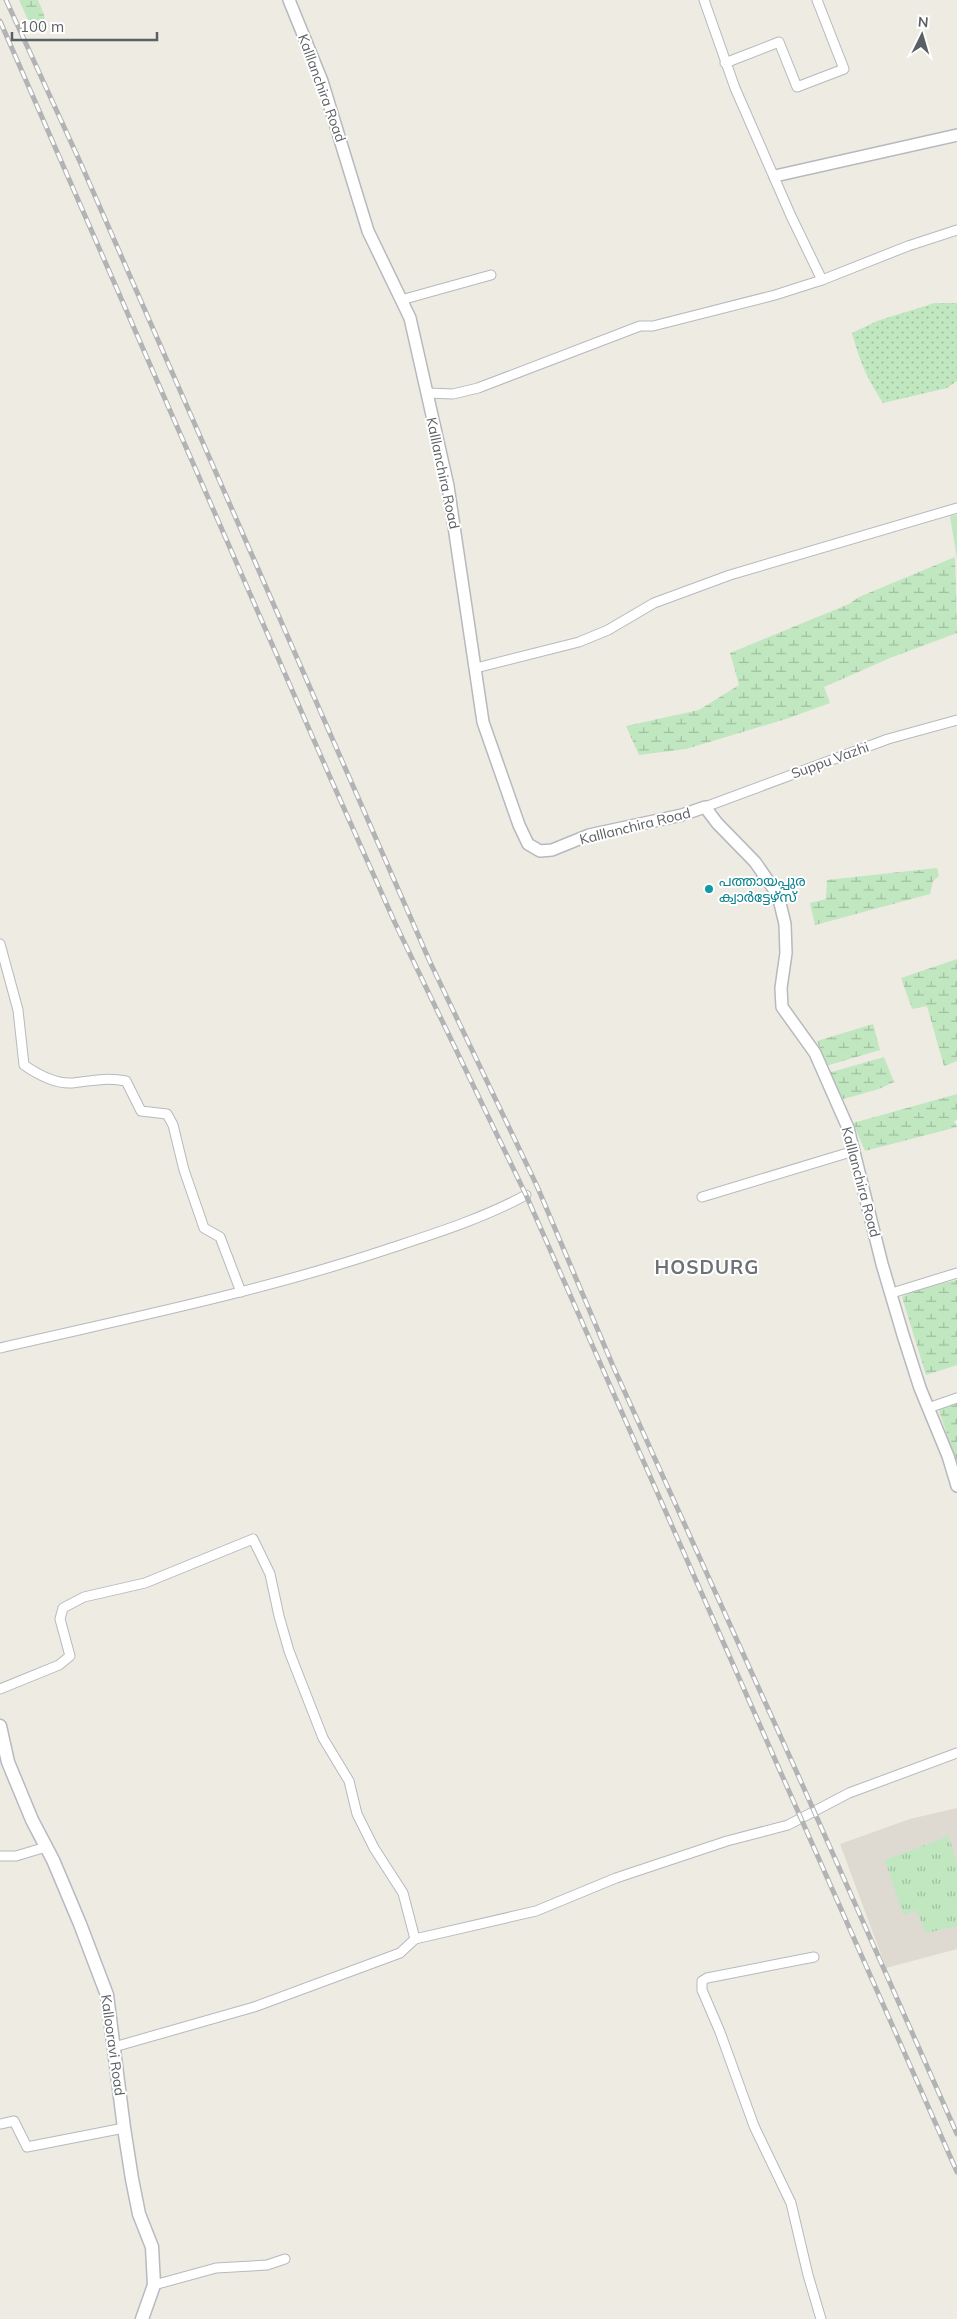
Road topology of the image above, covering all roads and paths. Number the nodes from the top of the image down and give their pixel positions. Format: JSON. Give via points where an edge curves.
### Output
{"nodes":[{"id":1,"x":290,"y":0,"type":"edge"},
{"id":2,"x":704,"y":0,"type":"edge"},
{"id":3,"x":817,"y":0,"type":"edge"},
{"id":4,"x":725,"y":62,"type":"junction"},
{"id":5,"x":957,"y":135,"type":"edge"},
{"id":6,"x":775,"y":176,"type":"junction"},
{"id":7,"x":957,"y":230,"type":"edge"},
{"id":8,"x":491,"y":275,"type":"dead end"},
{"id":9,"x":822,"y":280,"type":"junction"},
{"id":10,"x":401,"y":300,"type":"junction"},
{"id":11,"x":427,"y":393,"type":"junction"},
{"id":12,"x":957,"y":508,"type":"edge"},
{"id":13,"x":476,"y":668,"type":"junction"},
{"id":14,"x":957,"y":720,"type":"edge"},
{"id":15,"x":705,"y":807,"type":"junction"},
{"id":16,"x":0,"y":944,"type":"edge"},
{"id":17,"x":854,"y":1151,"type":"junction"},
{"id":18,"x":526,"y":1195,"type":"dead end"},
{"id":19,"x":702,"y":1197,"type":"dead end"},
{"id":20,"x":957,"y":1273,"type":"edge"},
{"id":21,"x":241,"y":1292,"type":"junction"},
{"id":22,"x":892,"y":1293,"type":"junction"},
{"id":23,"x":0,"y":1348,"type":"edge"},
{"id":24,"x":957,"y":1398,"type":"edge"},
{"id":25,"x":928,"y":1408,"type":"junction"},
{"id":26,"x":957,"y":1486,"type":"edge"},
{"id":27,"x":0,"y":1689,"type":"edge"},
{"id":28,"x":0,"y":1726,"type":"edge"},
{"id":29,"x":957,"y":1753,"type":"edge"},
{"id":30,"x":46,"y":1847,"type":"junction"},
{"id":31,"x":0,"y":1856,"type":"edge"},
{"id":32,"x":415,"y":1939,"type":"junction"},
{"id":33,"x":814,"y":1957,"type":"dead end"},
{"id":34,"x":114,"y":2048,"type":"junction"},
{"id":35,"x":0,"y":2124,"type":"edge"},
{"id":36,"x":124,"y":2128,"type":"junction"},
{"id":37,"x":285,"y":2259,"type":"dead end"},
{"id":38,"x":154,"y":2285,"type":"junction"},
{"id":39,"x":142,"y":2319,"type":"edge"},
{"id":40,"x":821,"y":2319,"type":"edge"}],
"edges":[{"from":1,"to":10,"type":"street","name":"Kalllanchira Road","via":[[322,81],[368,231]]},
{"from":2,"to":4,"type":"street"},
{"from":3,"to":4,"type":"street","via":[[844,69],[797,87],[779,42]]},
{"from":4,"to":6,"type":"street"},
{"from":5,"to":6,"type":"street"},
{"from":6,"to":9,"type":"street"},
{"from":7,"to":9,"type":"street"},
{"from":8,"to":10,"type":"street"},
{"from":9,"to":11,"type":"street","via":[[653,326],[640,326],[478,388],[453,394]]},
{"from":10,"to":11,"type":"street","name":"Kalllanchira Road","via":[[410,318]]},
{"from":11,"to":13,"type":"street","name":"Kalllanchira Road","via":[[448,486]]},
{"from":12,"to":13,"type":"street","via":[[730,574],[654,603],[608,630],[579,642]]},
{"from":13,"to":15,"type":"street","name":"Kalllanchira Road","via":[[483,722],[528,844],[540,851],[552,850],[589,835]]},
{"from":14,"to":15,"type":"street","name":"Suppu Vazhi","via":[[888,739]]},
{"from":15,"to":17,"type":"street","name":"Kalllanchira Road","via":[[717,824],[756,862],[778,895],[785,924],[782,1006],[815,1053],[848,1128]]},
{"from":16,"to":21,"type":"street","via":[[18,1010],[24,1066],[70,1083],[85,1079],[116,1078],[126,1081],[141,1112],[167,1114],[204,1228],[220,1237]]},
{"from":17,"to":19,"type":"street"},
{"from":17,"to":22,"type":"street","name":"Kalllanchira Road"},
{"from":18,"to":21,"type":"street","via":[[501,1209],[431,1235],[312,1274]]},
{"from":20,"to":22,"type":"street"},
{"from":21,"to":23,"type":"street"},
{"from":22,"to":25,"type":"street","name":"Kalllanchira Road"},
{"from":24,"to":25,"type":"street"},
{"from":25,"to":26,"type":"street","name":"Kalllanchira Road"},
{"from":27,"to":32,"type":"street","via":[[59,1665],[70,1656],[60,1619],[63,1608],[84,1597],[145,1583],[253,1539],[270,1574],[278,1616],[323,1738],[349,1780],[357,1814],[374,1848],[403,1893]]},
{"from":28,"to":30,"type":"main road","name":"Kallooravi Road","via":[[8,1762]]},
{"from":29,"to":32,"type":"street","via":[[849,1793],[788,1825],[727,1841],[616,1878],[536,1911]]},
{"from":30,"to":31,"type":"street","via":[[16,1856]]},
{"from":30,"to":34,"type":"main road","name":"Kallooravi Road","via":[[107,1995]]},
{"from":32,"to":34,"type":"street","via":[[400,1953],[263,2004]]},
{"from":33,"to":40,"type":"street","via":[[707,1978],[702,1981],[702,1990],[754,2126],[791,2203]]},
{"from":34,"to":36,"type":"main road","name":"Kallooravi Road"},
{"from":35,"to":36,"type":"street","via":[[14,2121],[27,2147]]},
{"from":36,"to":38,"type":"main road","name":"Kallooravi Road","via":[[139,2214],[152,2247]]},
{"from":37,"to":38,"type":"street","via":[[267,2264],[216,2268]]},
{"from":38,"to":39,"type":"main road","name":"Kallooravi Road"}]}
